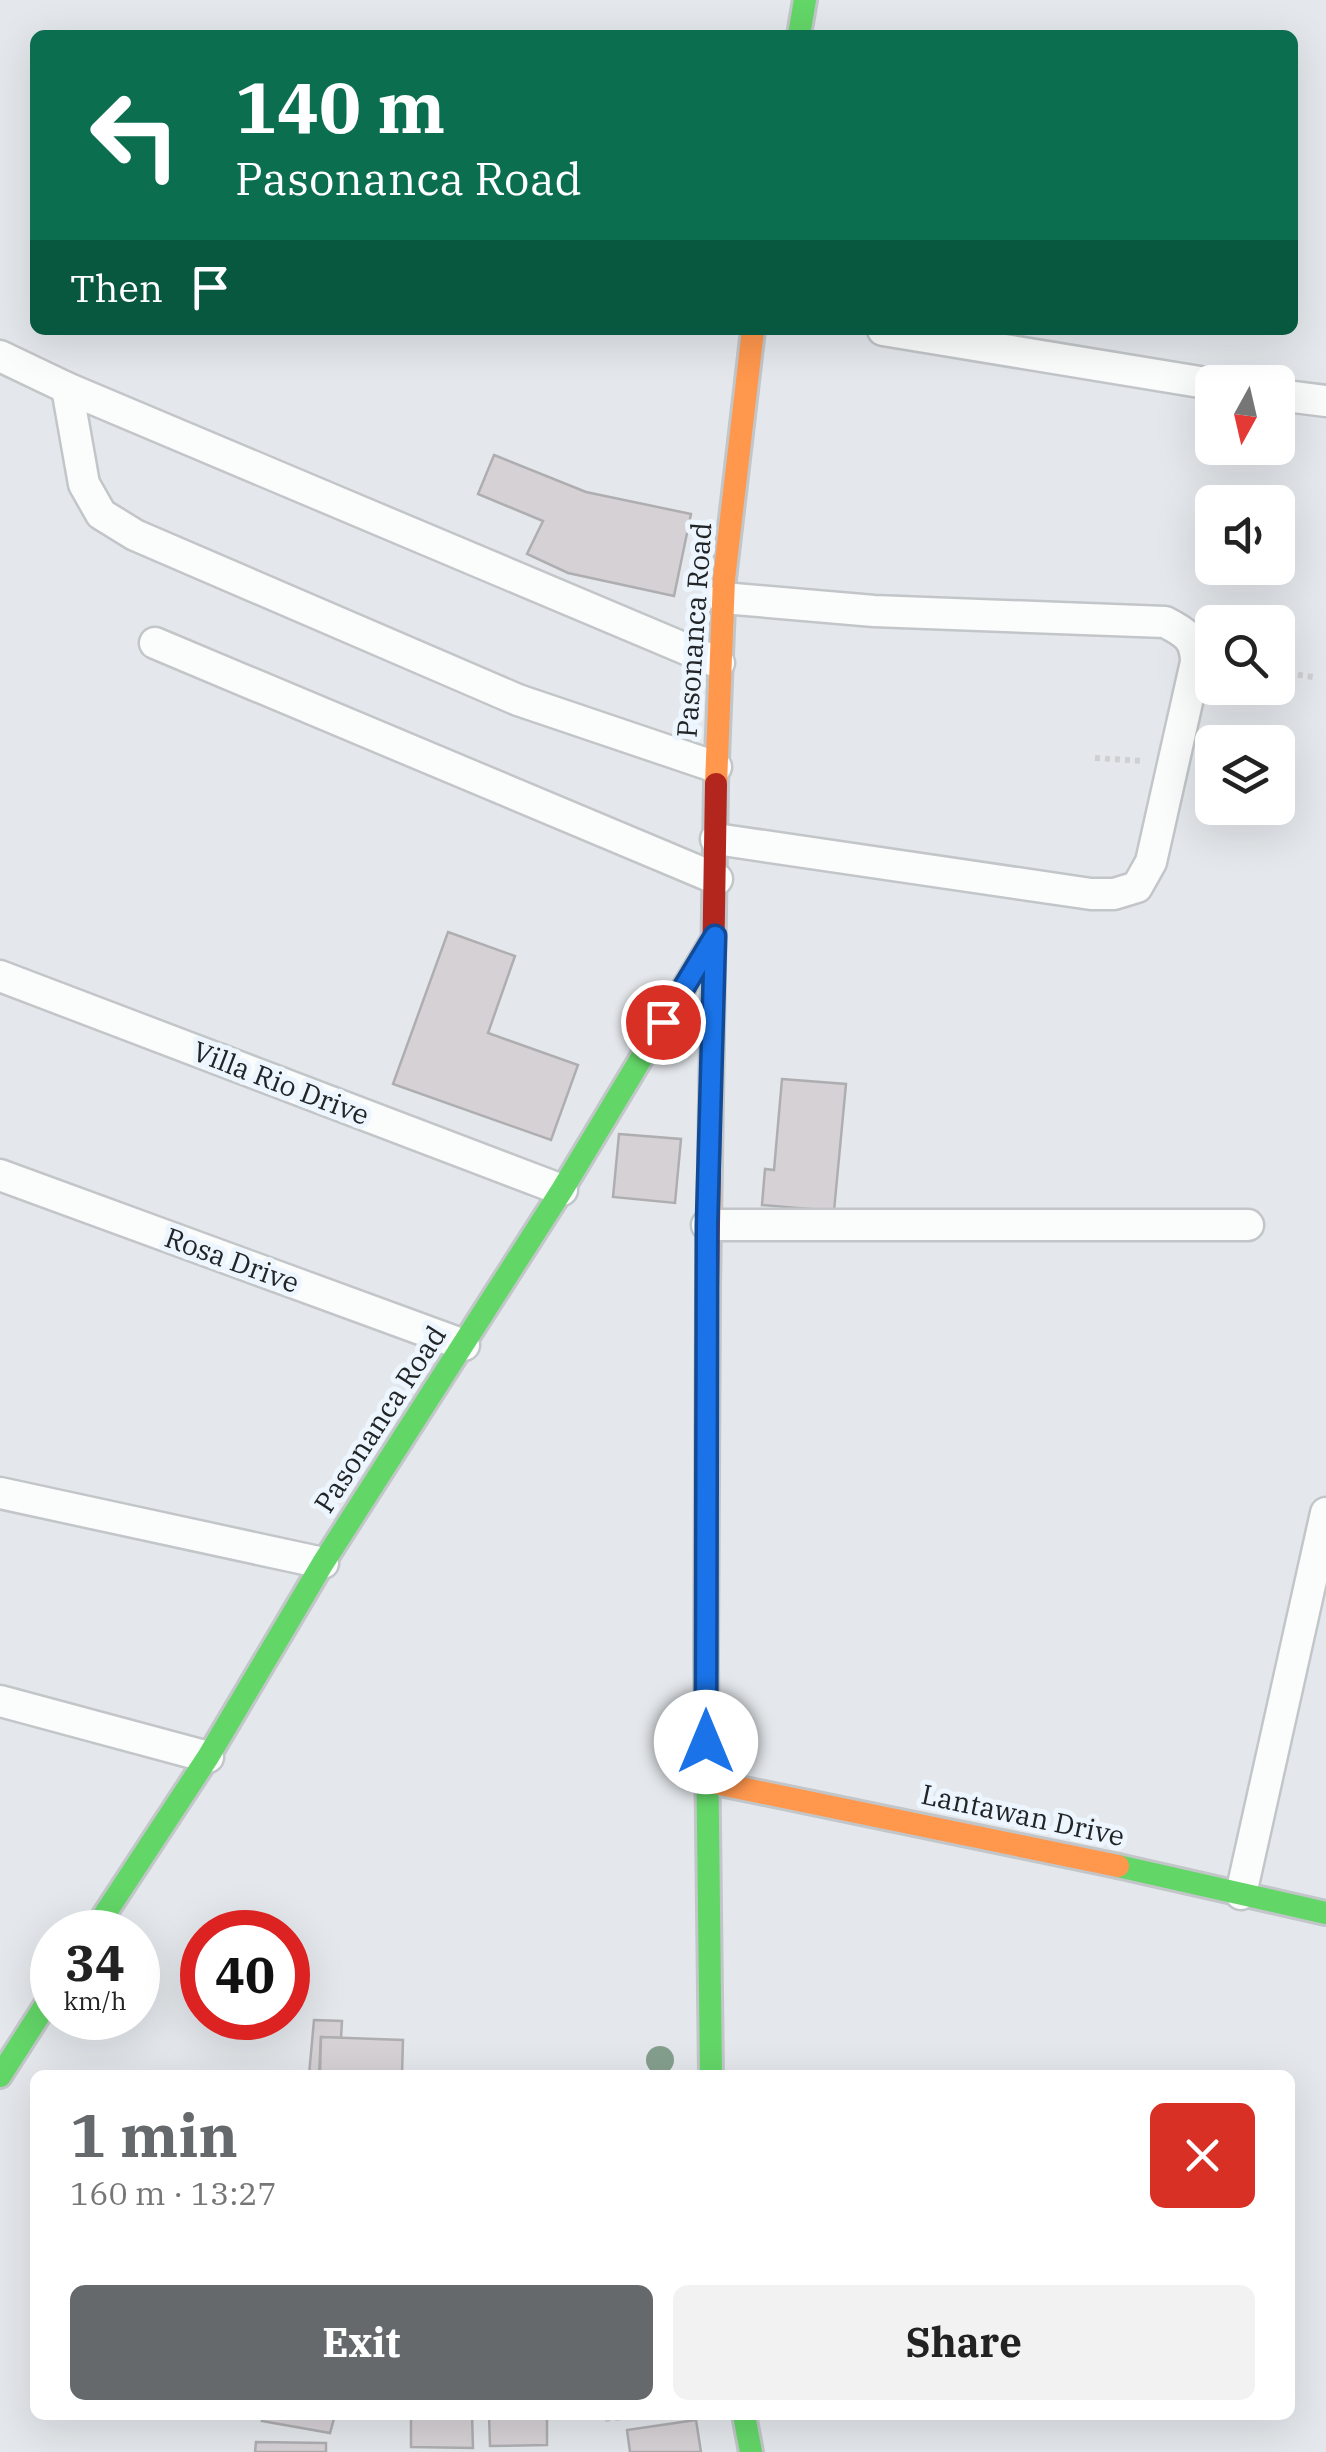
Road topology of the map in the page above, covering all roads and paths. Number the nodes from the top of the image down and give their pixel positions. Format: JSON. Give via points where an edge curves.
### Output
{"nodes":[{"id":1,"x":805,"y":0,"type":"edge"},
{"id":2,"x":800,"y":30,"type":"edge"},
{"id":3,"x":753,"y":335,"type":"edge"},
{"id":4,"x":913,"y":335,"type":"edge"},
{"id":5,"x":0,"y":356,"type":"edge"},
{"id":6,"x":1195,"y":381,"type":"edge"},
{"id":7,"x":67,"y":388,"type":"junction"},
{"id":8,"x":1295,"y":397,"type":"edge"},
{"id":9,"x":1326,"y":401,"type":"edge"},
{"id":10,"x":723,"y":598,"type":"junction"},
{"id":11,"x":155,"y":643,"type":"dead end"},
{"id":12,"x":719,"y":663,"type":"junction"},
{"id":13,"x":1295,"y":674,"type":"edge"},
{"id":14,"x":1312,"y":677,"type":"dead end"},
{"id":15,"x":1096,"y":758,"type":"dead end"},
{"id":16,"x":1174,"y":759,"type":"junction"},
{"id":17,"x":716,"y":767,"type":"junction"},
{"id":18,"x":716,"y":839,"type":"junction"},
{"id":19,"x":716,"y":879,"type":"junction"},
{"id":20,"x":715,"y":936,"type":"junction"},
{"id":21,"x":0,"y":976,"type":"edge"},
{"id":22,"x":0,"y":1175,"type":"edge"},
{"id":23,"x":562,"y":1190,"type":"junction"},
{"id":24,"x":707,"y":1225,"type":"junction"},
{"id":25,"x":1248,"y":1225,"type":"dead end"},
{"id":26,"x":464,"y":1345,"type":"junction"},
{"id":27,"x":0,"y":1493,"type":"edge"},
{"id":28,"x":1326,"y":1513,"type":"edge"},
{"id":29,"x":323,"y":1563,"type":"junction"},
{"id":30,"x":0,"y":1701,"type":"edge"},
{"id":31,"x":208,"y":1757,"type":"junction"},
{"id":32,"x":706,"y":1782,"type":"junction"},
{"id":33,"x":1241,"y":1894,"type":"junction"},
{"id":34,"x":108,"y":1910,"type":"edge"},
{"id":35,"x":1326,"y":1914,"type":"edge"},
{"id":36,"x":30,"y":2030,"type":"edge"},
{"id":37,"x":711,"y":2070,"type":"edge"},
{"id":38,"x":0,"y":2076,"type":"edge"},
{"id":39,"x":745,"y":2420,"type":"edge"},
{"id":40,"x":751,"y":2452,"type":"edge"}],
"edges":[{"from":1,"to":2,"type":"street"},
{"from":3,"to":10,"type":"street","name":"Pasonanca Road"},
{"from":4,"to":6,"type":"street"},
{"from":5,"to":7,"type":"street"},
{"from":7,"to":12,"type":"street"},
{"from":7,"to":17,"type":"street","via":[[84,484],[101,514],[135,536],[518,700]]},
{"from":8,"to":9,"type":"street"},
{"from":10,"to":12,"type":"street","name":"Pasonanca Road"},
{"from":10,"to":16,"type":"street","via":[[1165,622],[1187,633],[1196,648]]},
{"from":11,"to":19,"type":"street"},
{"from":12,"to":17,"type":"street","name":"Pasonanca Road"},
{"from":13,"to":14,"type":"path"},
{"from":15,"to":16,"type":"path"},
{"from":16,"to":18,"type":"street","via":[[1151,862],[1137,886],[1114,894]]},
{"from":17,"to":18,"type":"street","name":"Pasonanca Road"},
{"from":18,"to":19,"type":"street","name":"Pasonanca Road"},
{"from":19,"to":20,"type":"street","name":"Pasonanca Road"},
{"from":20,"to":23,"type":"street","name":"Pasonanca Road"},
{"from":20,"to":24,"type":"street","name":"Pasonanca Road"},
{"from":21,"to":23,"type":"street","name":"Villa Rio Drive"},
{"from":22,"to":26,"type":"street","name":"Rosa Drive"},
{"from":23,"to":26,"type":"street","name":"Pasonanca Road"},
{"from":24,"to":25,"type":"street"},
{"from":24,"to":32,"type":"street","name":"Pasonanca Road"},
{"from":26,"to":29,"type":"street","name":"Pasonanca Road"},
{"from":27,"to":29,"type":"street"},
{"from":28,"to":33,"type":"street"},
{"from":29,"to":31,"type":"street","name":"Pasonanca Road"},
{"from":30,"to":31,"type":"street"},
{"from":31,"to":34,"type":"street","name":"Pasonanca Road"},
{"from":32,"to":33,"type":"street","name":"Lantawan Drive"},
{"from":32,"to":37,"type":"street","name":"Pasonanca Road"},
{"from":33,"to":35,"type":"street","name":"Lantawan Drive"},
{"from":36,"to":38,"type":"street"},
{"from":39,"to":40,"type":"street"}]}
